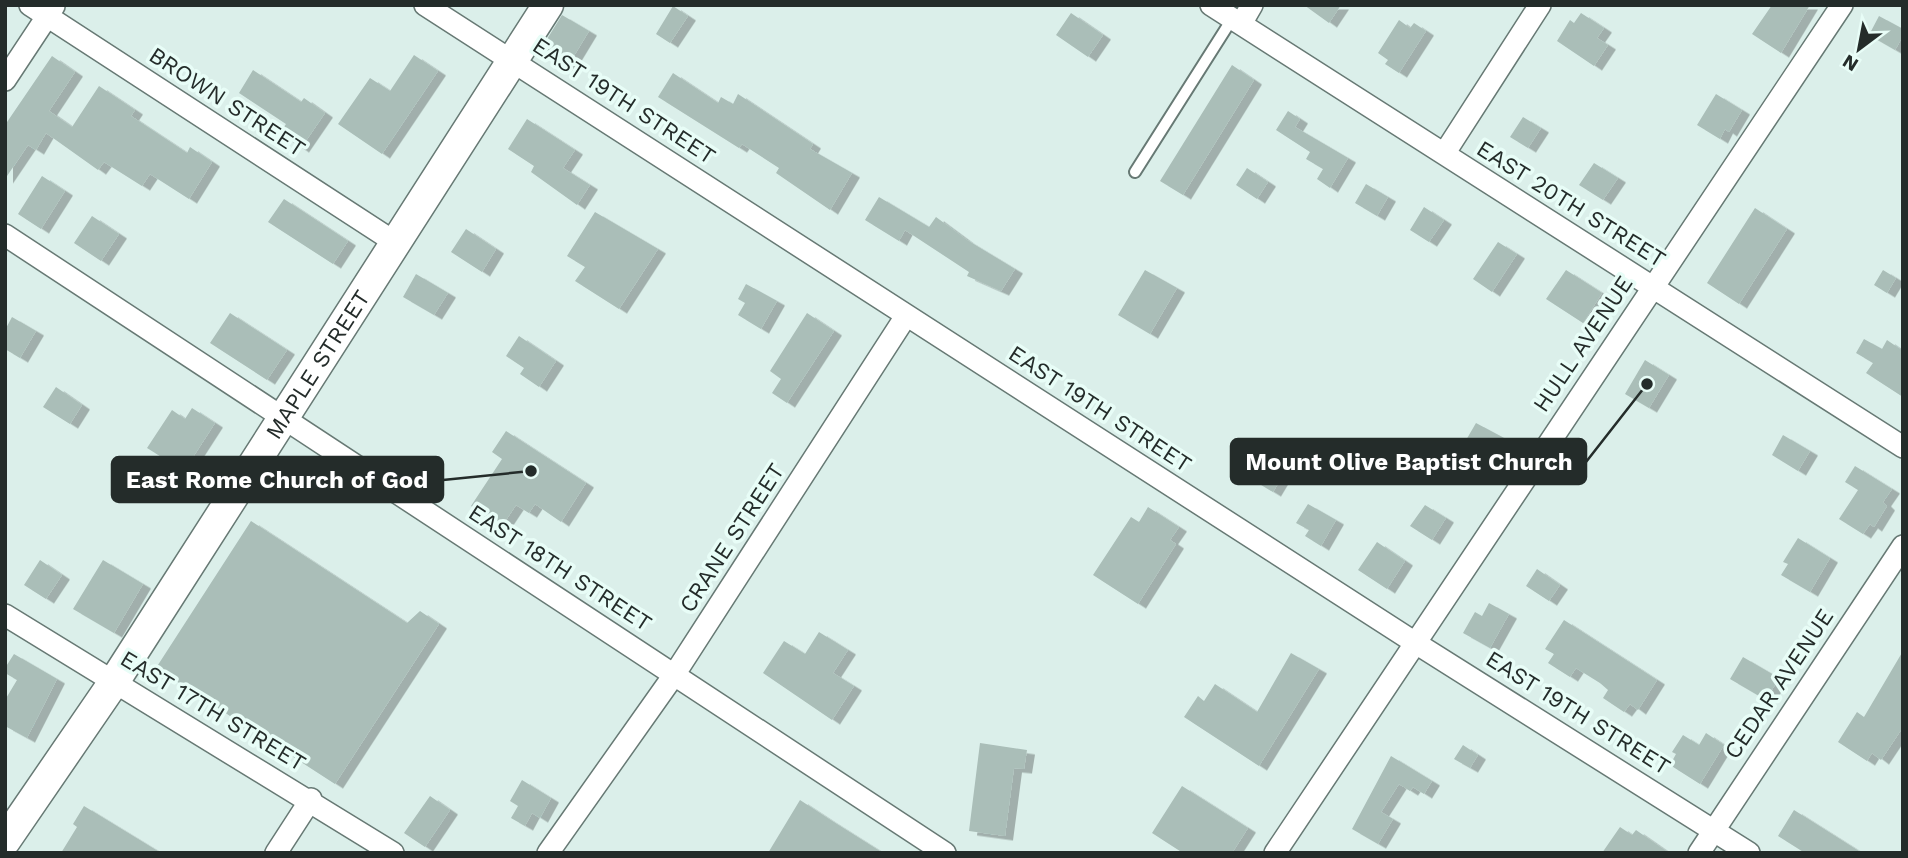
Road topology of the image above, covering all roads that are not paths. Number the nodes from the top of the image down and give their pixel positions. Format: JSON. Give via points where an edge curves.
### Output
{"nodes":[{"id":1,"x":425,"y":5,"type":"edge"},
{"id":2,"x":548,"y":5,"type":"edge"},
{"id":3,"x":1210,"y":5,"type":"edge"},
{"id":4,"x":1252,"y":5,"type":"edge"},
{"id":5,"x":1540,"y":5,"type":"edge"},
{"id":6,"x":1842,"y":5,"type":"edge"},
{"id":7,"x":43,"y":9,"type":"edge"},
{"id":8,"x":1236,"y":22,"type":"junction"},
{"id":9,"x":514,"y":60,"type":"junction"},
{"id":10,"x":5,"y":80,"type":"edge"},
{"id":11,"x":1444,"y":154,"type":"junction"},
{"id":12,"x":1135,"y":172,"type":"dead end"},
{"id":13,"x":5,"y":235,"type":"edge"},
{"id":14,"x":396,"y":243,"type":"junction"},
{"id":15,"x":1654,"y":287,"type":"junction"},
{"id":16,"x":906,"y":316,"type":"junction"},
{"id":17,"x":284,"y":418,"type":"junction"},
{"id":18,"x":1903,"y":447,"type":"edge"},
{"id":19,"x":1903,"y":546,"type":"edge"},
{"id":20,"x":5,"y":615,"type":"edge"},
{"id":21,"x":1414,"y":642,"type":"junction"},
{"id":22,"x":674,"y":675,"type":"junction"},
{"id":23,"x":114,"y":682,"type":"junction"},
{"id":24,"x":311,"y":799,"type":"junction"},
{"id":25,"x":1714,"y":829,"type":"junction"},
{"id":26,"x":5,"y":841,"type":"edge"},
{"id":27,"x":276,"y":853,"type":"edge"},
{"id":28,"x":393,"y":853,"type":"edge"},
{"id":29,"x":548,"y":853,"type":"edge"},
{"id":30,"x":945,"y":853,"type":"edge"},
{"id":31,"x":1275,"y":853,"type":"edge"},
{"id":32,"x":1699,"y":853,"type":"edge"},
{"id":33,"x":1749,"y":853,"type":"edge"}],
"edges":[{"from":1,"to":9,"type":"street","name":"EAST 19TH STREET"},
{"from":2,"to":9,"type":"main road","name":"MAPLE STREET"},
{"from":3,"to":8,"type":"street","name":"EAST 20TH STREET"},
{"from":4,"to":8,"type":"street"},
{"from":5,"to":11,"type":"street"},
{"from":6,"to":15,"type":"street","name":"HULL AVENUE"},
{"from":7,"to":10,"type":"street"},
{"from":7,"to":14,"type":"street","name":"BROWN STREET"},
{"from":8,"to":11,"type":"street","name":"EAST 20TH STREET"},
{"from":8,"to":12,"type":"lane"},
{"from":9,"to":14,"type":"main road","name":"MAPLE STREET"},
{"from":9,"to":16,"type":"street","name":"EAST 19TH STREET"},
{"from":11,"to":15,"type":"street","name":"EAST 20TH STREET"},
{"from":13,"to":17,"type":"street","name":"EAST 18TH STREET"},
{"from":14,"to":17,"type":"main road","name":"MAPLE STREET"},
{"from":15,"to":18,"type":"street","name":"EAST 20TH STREET"},
{"from":15,"to":21,"type":"street","name":"HULL AVENUE"},
{"from":16,"to":21,"type":"street","name":"EAST 19TH STREET"},
{"from":16,"to":22,"type":"street","name":"CRANE STREET"},
{"from":17,"to":22,"type":"street","name":"EAST 18TH STREET"},
{"from":17,"to":23,"type":"main road","name":"MAPLE STREET"},
{"from":19,"to":25,"type":"street","name":"CEDAR AVENUE"},
{"from":20,"to":23,"type":"street","name":"EAST 17TH STREET"},
{"from":21,"to":25,"type":"street","name":"EAST 19TH STREET"},
{"from":21,"to":31,"type":"street","name":"HULL AVENUE"},
{"from":22,"to":29,"type":"street","name":"CRANE STREET"},
{"from":22,"to":30,"type":"street","name":"EAST 18TH STREET"},
{"from":23,"to":24,"type":"street","name":"EAST 17TH STREET"},
{"from":23,"to":26,"type":"main road","name":"MAPLE STREET"},
{"from":24,"to":27,"type":"street"},
{"from":24,"to":28,"type":"street","name":"EAST 17TH STREET"},
{"from":25,"to":32,"type":"street","name":"CEDAR AVENUE"},
{"from":25,"to":33,"type":"street","name":"EAST 19TH STREET"}]}
